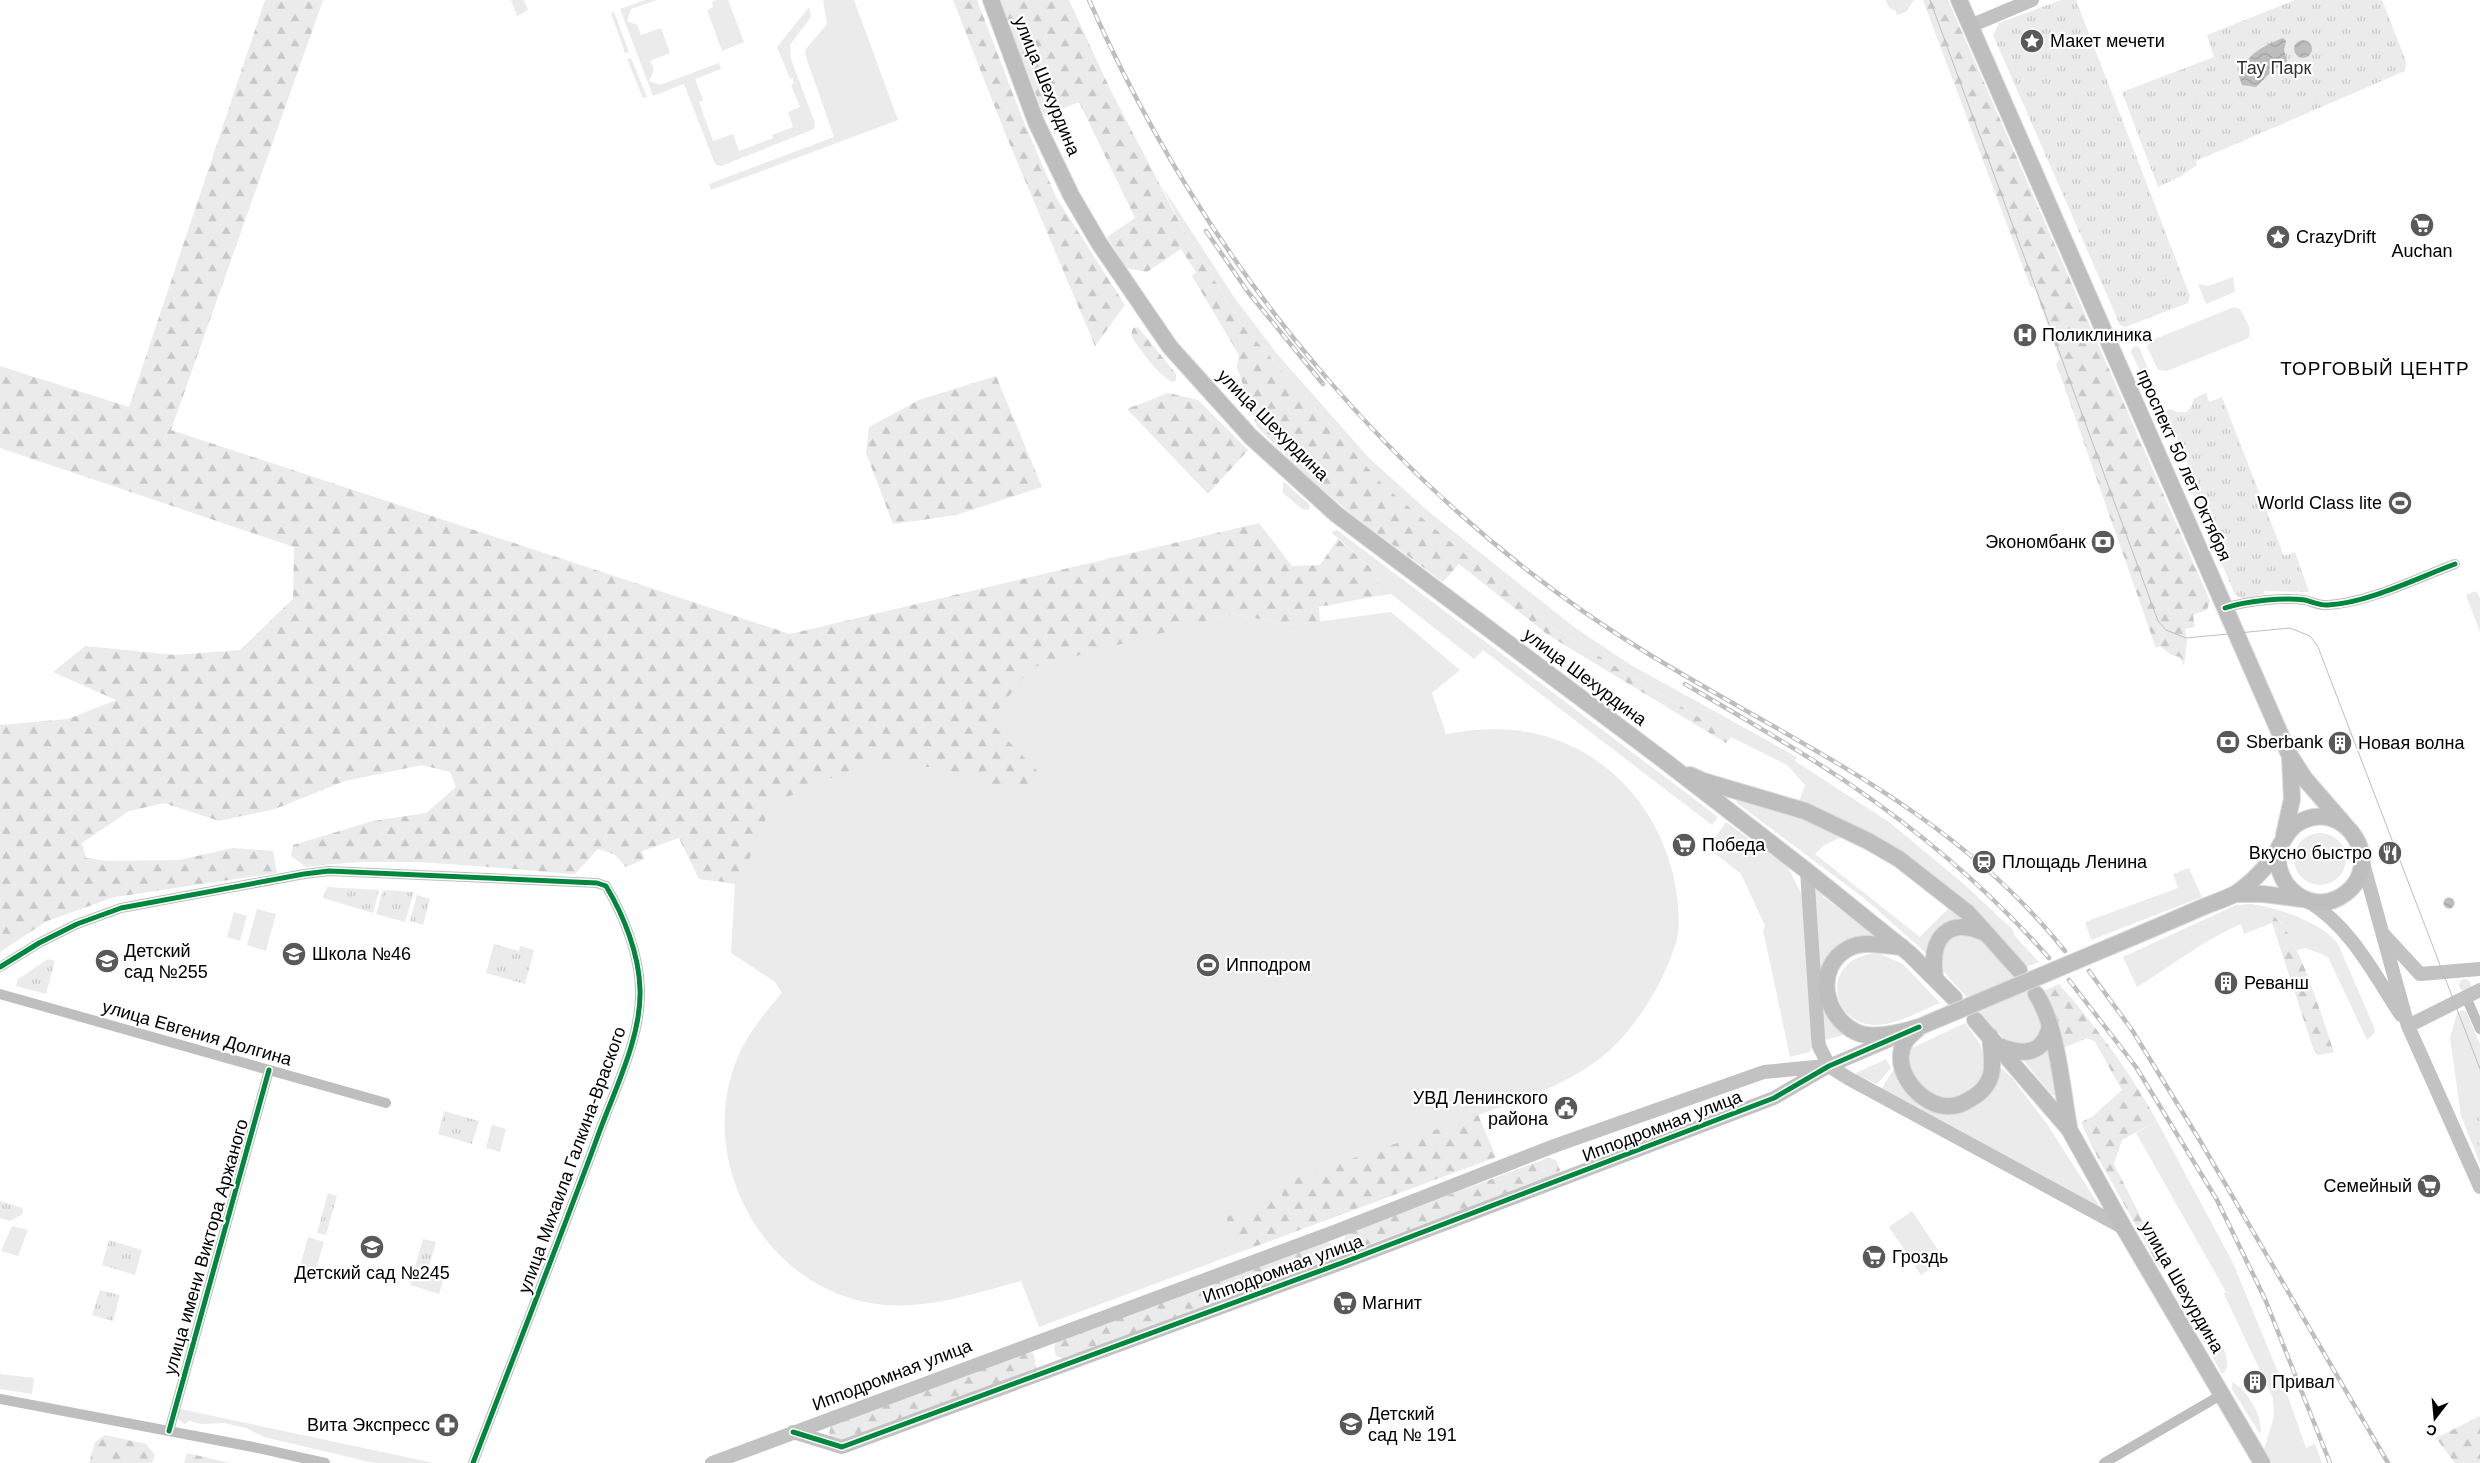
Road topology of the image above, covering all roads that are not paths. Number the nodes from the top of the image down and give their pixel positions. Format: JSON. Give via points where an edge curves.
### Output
{"nodes":[{"id":1,"x":991,"y":0,"type":"edge"},
{"id":2,"x":1959,"y":0,"type":"edge"},
{"id":3,"x":2032,"y":0,"type":"edge"},
{"id":4,"x":1970,"y":26,"type":"junction"},
{"id":5,"x":2455,"y":564,"type":"dead end"},
{"id":6,"x":2225,"y":608,"type":"junction"},
{"id":7,"x":2289,"y":754,"type":"junction"},
{"id":8,"x":1666,"y":762,"type":"junction"},
{"id":9,"x":1740,"y":791,"type":"junction"},
{"id":10,"x":1732,"y":815,"type":"junction"},
{"id":11,"x":2345,"y":825,"type":"junction"},
{"id":12,"x":2282,"y":841,"type":"junction"},
{"id":13,"x":2362,"y":863,"type":"junction"},
{"id":14,"x":1806,"y":871,"type":"junction"},
{"id":15,"x":2235,"y":894,"type":"junction"},
{"id":16,"x":2306,"y":900,"type":"junction"},
{"id":17,"x":2381,"y":932,"type":"junction"},
{"id":18,"x":1989,"y":935,"type":"junction"},
{"id":19,"x":1902,"y":947,"type":"junction"},
{"id":20,"x":0,"y":967,"type":"edge"},
{"id":21,"x":2019,"y":970,"type":"dead end"},
{"id":22,"x":2480,"y":970,"type":"edge"},
{"id":23,"x":1935,"y":977,"type":"junction"},
{"id":24,"x":2480,"y":990,"type":"edge"},
{"id":25,"x":0,"y":994,"type":"edge"},
{"id":26,"x":2036,"y":994,"type":"dead end"},
{"id":27,"x":2466,"y":997,"type":"junction"},
{"id":28,"x":1954,"y":998,"type":"dead end"},
{"id":29,"x":1975,"y":1020,"type":"dead end"},
{"id":30,"x":2050,"y":1025,"type":"junction"},
{"id":31,"x":2408,"y":1026,"type":"junction"},
{"id":32,"x":1920,"y":1027,"type":"junction"},
{"id":33,"x":2480,"y":1029,"type":"edge"},
{"id":34,"x":1994,"y":1041,"type":"junction"},
{"id":35,"x":1829,"y":1066,"type":"junction"},
{"id":36,"x":269,"y":1070,"type":"junction"},
{"id":37,"x":386,"y":1103,"type":"dead end"},
{"id":38,"x":2069,"y":1129,"type":"junction"},
{"id":39,"x":2480,"y":1187,"type":"edge"},
{"id":40,"x":2124,"y":1228,"type":"junction"},
{"id":41,"x":2221,"y":1395,"type":"junction"},
{"id":42,"x":0,"y":1399,"type":"edge"},
{"id":43,"x":169,"y":1431,"type":"junction"},
{"id":44,"x":793,"y":1432,"type":"junction"},
{"id":45,"x":324,"y":1463,"type":"edge"},
{"id":46,"x":473,"y":1463,"type":"edge"},
{"id":47,"x":712,"y":1463,"type":"edge"},
{"id":48,"x":2104,"y":1463,"type":"edge"},
{"id":49,"x":2262,"y":1463,"type":"edge"}],
"edges":[{"from":1,"to":8,"type":"main road","name":"улица Шехурдина","via":[[1036,122],[1071,195],[1140,306],[1200,382],[1257,443],[1336,514]]},
{"from":2,"to":4,"type":"main road","name":"проспект 50 лет Октября"},
{"from":3,"to":4,"type":"street"},
{"from":4,"to":6,"type":"main road","name":"проспект 50 лет Октября"},
{"from":5,"to":6,"type":"street","via":[[2369,596],[2329,605],[2304,600],[2268,601]]},
{"from":6,"to":7,"type":"main road","name":"проспект 50 лет Октября"},
{"from":7,"to":11,"type":"main road","name":"проспект 50 лет Октября","via":[[2305,779]]},
{"from":7,"to":12,"type":"main road","name":"проспект 50 лет Октября","via":[[2292,803]]},
{"from":8,"to":9,"type":"main road","name":"улица Шехурдина","via":[[1703,781]]},
{"from":8,"to":10,"type":"main road","name":"улица Шехурдина"},
{"from":9,"to":10,"type":"main road","via":[[1729,795],[1726,801]]},
{"from":9,"to":18,"type":"main road","name":"улица Шехурдина","via":[[1805,811],[1868,841],[1951,899]]},
{"from":10,"to":14,"type":"main road","name":"улица Шехурдина"},
{"from":11,"to":12,"type":"main road","via":[[2332,818],[2312,818],[2295,825]]},
{"from":11,"to":13,"type":"main road","via":[[2359,842]]},
{"from":12,"to":15,"type":"main road","via":[[2260,872]]},
{"from":12,"to":16,"type":"main road","via":[[2278,862],[2283,879],[2294,893]]},
{"from":13,"to":16,"type":"main road","via":[[2356,882],[2343,895],[2325,902]]},
{"from":13,"to":17,"type":"street"},
{"from":14,"to":19,"type":"main road","name":"улица Шехурдина"},
{"from":14,"to":35,"type":"street","via":[[1819,1046]]},
{"from":15,"to":16,"type":"main road"},
{"from":15,"to":32,"type":"main road","bridge":true},
{"from":16,"to":31,"type":"street","via":[[2325,912],[2350,937]]},
{"from":17,"to":22,"type":"street","via":[[2420,974]]},
{"from":17,"to":31,"type":"street"},
{"from":18,"to":21,"type":"main road","name":"улица Шехурдина"},
{"from":18,"to":23,"type":"main road","via":[[1975,928],[1962,927],[1944,935],[1937,941],[1933,954]]},
{"from":19,"to":23,"type":"main road","name":"улица Шехурдина"},
{"from":19,"to":32,"type":"main road","via":[[1868,944],[1848,948],[1829,972],[1826,994],[1839,1020],[1857,1033],[1898,1034]]},
{"from":20,"to":46,"type":"street","name":"улица Михаила Галкина-Враского","via":[[77,924],[121,908],[304,874],[329,871],[598,883],[606,886],[628,933],[639,970],[640,1007],[636,1026],[558,1243]]},
{"from":23,"to":28,"type":"main road","name":"улица Шехурдина"},
{"from":24,"to":27,"type":"street"},
{"from":25,"to":36,"type":"street","name":"улица Евгения Долгина"},
{"from":26,"to":30,"type":"main road","name":"улица Шехурдина"},
{"from":27,"to":31,"type":"street"},
{"from":27,"to":33,"type":"street"},
{"from":29,"to":34,"type":"main road","name":"улица Шехурдина"},
{"from":30,"to":34,"type":"main road","via":[[2048,1035],[2033,1051],[2018,1052]]},
{"from":30,"to":38,"type":"main road","name":"улица Шехурдина"},
{"from":31,"to":39,"type":"street"},
{"from":32,"to":34,"type":"main road","via":[[1905,1042],[1901,1067],[1905,1077],[1923,1096],[1946,1106],[1965,1103],[1987,1084]]},
{"from":32,"to":35,"type":"street"},
{"from":34,"to":38,"type":"main road","name":"улица Шехурдина"},
{"from":35,"to":40,"type":"street"},
{"from":35,"to":44,"type":"street","name":"Ипподромная улица","via":[[1764,1072],[1554,1146],[1334,1232]]},
{"from":35,"to":44,"type":"street","name":"Ипподромная улица","via":[[1781,1096],[1347,1261],[842,1447]]},
{"from":36,"to":37,"type":"street","name":"улица Евгения Долгина"},
{"from":36,"to":43,"type":"street","name":"улица имени Виктора Аржаного"},
{"from":38,"to":40,"type":"main road","name":"улица Шехурдина"},
{"from":40,"to":41,"type":"main road","name":"улица Шехурдина"},
{"from":41,"to":48,"type":"street"},
{"from":41,"to":49,"type":"main road","name":"улица Шехурдина"},
{"from":42,"to":43,"type":"street"},
{"from":43,"to":45,"type":"street"},
{"from":44,"to":47,"type":"street","name":"Ипподромная улица"}]}
